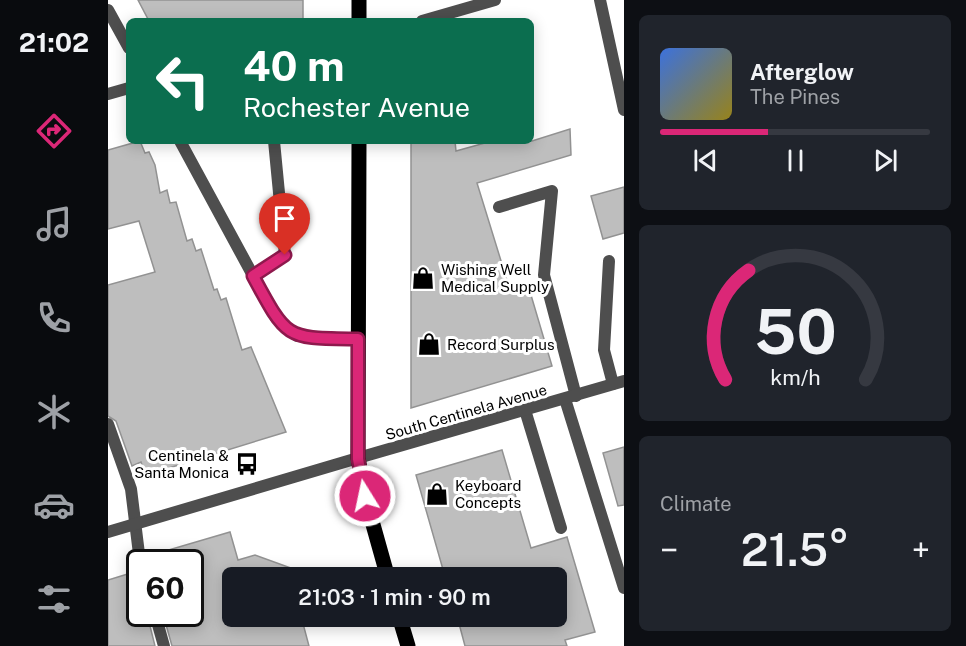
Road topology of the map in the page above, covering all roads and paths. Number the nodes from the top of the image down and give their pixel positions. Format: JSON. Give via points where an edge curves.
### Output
{"nodes":[{"id":1,"x":359,"y":0,"type":"edge"},
{"id":2,"x":495,"y":0,"type":"edge"},
{"id":3,"x":600,"y":0,"type":"edge"},
{"id":4,"x":108,"y":10,"type":"edge"},
{"id":5,"x":359,"y":18,"type":"edge"},
{"id":6,"x":432,"y":18,"type":"edge"},
{"id":7,"x":126,"y":43,"type":"edge"},
{"id":8,"x":126,"y":89,"type":"edge"},
{"id":9,"x":108,"y":94,"type":"edge"},
{"id":10,"x":624,"y":110,"type":"edge"},
{"id":11,"x":182,"y":144,"type":"edge"},
{"id":12,"x":274,"y":144,"type":"edge"},
{"id":13,"x":359,"y":144,"type":"edge"},
{"id":14,"x":499,"y":207,"type":"dead end"},
{"id":15,"x":609,"y":261,"type":"dead end"},
{"id":16,"x":253,"y":276,"type":"junction"},
{"id":17,"x":358,"y":339,"type":"junction"},
{"id":18,"x":618,"y":383,"type":"edge"},
{"id":19,"x":570,"y":397,"type":"junction"},
{"id":20,"x":525,"y":410,"type":"junction"},
{"id":21,"x":108,"y":424,"type":"edge"},
{"id":22,"x":358,"y":459,"type":"junction"},
{"id":23,"x":134,"y":525,"type":"junction"},
{"id":24,"x":561,"y":528,"type":"dead end"},
{"id":25,"x":108,"y":532,"type":"edge"},
{"id":26,"x":138,"y":549,"type":"edge"},
{"id":27,"x":385,"y":567,"type":"edge"},
{"id":28,"x":624,"y":588,"type":"edge"},
{"id":29,"x":159,"y":627,"type":"edge"},
{"id":30,"x":402,"y":627,"type":"edge"},
{"id":31,"x":164,"y":646,"type":"edge"},
{"id":32,"x":408,"y":646,"type":"edge"}],
"edges":[{"from":1,"to":5,"type":"main road"},
{"from":2,"to":6,"type":"street"},
{"from":3,"to":10,"type":"street"},
{"from":4,"to":7,"type":"street"},
{"from":8,"to":9,"type":"street"},
{"from":11,"to":16,"type":"street"},
{"from":12,"to":16,"type":"street","via":[[285,255]]},
{"from":13,"to":17,"type":"main road"},
{"from":14,"to":19,"type":"street","via":[[552,191],[544,275]]},
{"from":15,"to":18,"type":"street","via":[[604,350]]},
{"from":16,"to":17,"type":"street","via":[[276,318],[297,336]]},
{"from":17,"to":22,"type":"main road"},
{"from":18,"to":19,"type":"street","name":"South Centinela Avenue"},
{"from":19,"to":20,"type":"street","name":"South Centinela Avenue"},
{"from":19,"to":28,"type":"street"},
{"from":20,"to":22,"type":"street","name":"South Centinela Avenue"},
{"from":20,"to":24,"type":"street"},
{"from":21,"to":23,"type":"street","via":[[131,489]]},
{"from":22,"to":23,"type":"street","name":"South Centinela Avenue"},
{"from":22,"to":27,"type":"main road"},
{"from":23,"to":25,"type":"street","name":"South Centinela Avenue"},
{"from":23,"to":26,"type":"street"},
{"from":29,"to":31,"type":"street"},
{"from":30,"to":32,"type":"main road"}]}
